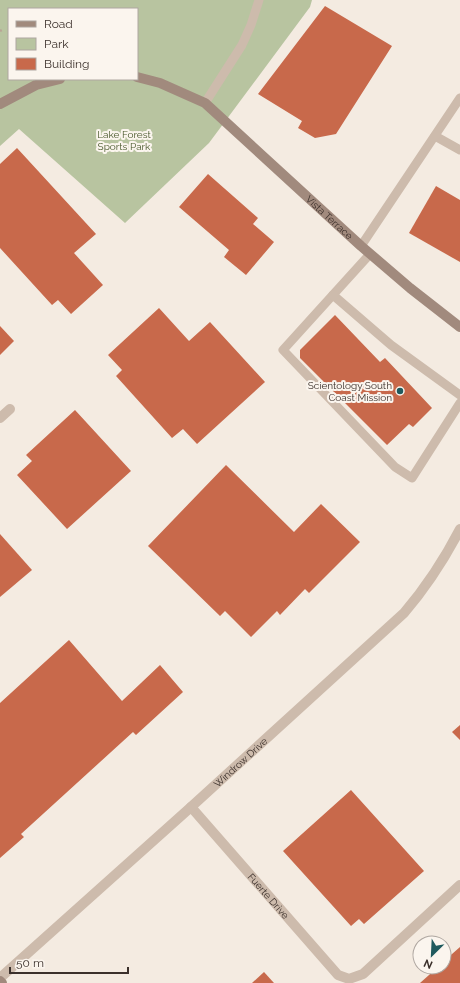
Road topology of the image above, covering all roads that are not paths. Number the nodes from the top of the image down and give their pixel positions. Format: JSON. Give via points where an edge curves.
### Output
{"nodes":[{"id":1,"x":259,"y":0,"type":"edge"},
{"id":2,"x":138,"y":77,"type":"edge"},
{"id":3,"x":55,"y":80,"type":"edge"},
{"id":4,"x":460,"y":98,"type":"edge"},
{"id":5,"x":205,"y":103,"type":"junction"},
{"id":6,"x":0,"y":104,"type":"edge"},
{"id":7,"x":435,"y":136,"type":"junction"},
{"id":8,"x":460,"y":150,"type":"edge"},
{"id":9,"x":361,"y":246,"type":"junction"},
{"id":10,"x":370,"y":254,"type":"junction"},
{"id":11,"x":333,"y":295,"type":"junction"},
{"id":12,"x":460,"y":327,"type":"edge"},
{"id":13,"x":460,"y":395,"type":"edge"},
{"id":14,"x":460,"y":403,"type":"edge"},
{"id":15,"x":10,"y":409,"type":"dead end"},
{"id":16,"x":0,"y":418,"type":"edge"},
{"id":17,"x":460,"y":529,"type":"edge"},
{"id":18,"x":191,"y":807,"type":"junction"},
{"id":19,"x":460,"y":885,"type":"edge"},
{"id":20,"x":1,"y":981,"type":"edge"}],
"edges":[{"from":1,"to":5,"type":"lane","via":[[242,44]]},
{"from":2,"to":5,"type":"street","name":"Vista Terrace","via":[[160,83]]},
{"from":3,"to":6,"type":"street","via":[[36,84]]},
{"from":4,"to":7,"type":"lane"},
{"from":5,"to":9,"type":"street","name":"Vista Terrace"},
{"from":7,"to":8,"type":"lane"},
{"from":7,"to":9,"type":"lane"},
{"from":9,"to":10,"type":"street","name":"Vista Terrace"},
{"from":10,"to":11,"type":"lane"},
{"from":10,"to":12,"type":"street","name":"Vista Terrace"},
{"from":11,"to":13,"type":"lane","via":[[391,345]]},
{"from":11,"to":14,"type":"lane","via":[[283,350],[394,467],[412,478]]},
{"from":15,"to":16,"type":"street"},
{"from":17,"to":18,"type":"street","name":"Windrow Drive","via":[[435,573],[404,613]]},
{"from":18,"to":19,"type":"street","name":"Fuerte Drive","via":[[338,975],[349,979],[368,970]]},
{"from":18,"to":20,"type":"street","name":"Windrow Drive"}]}
